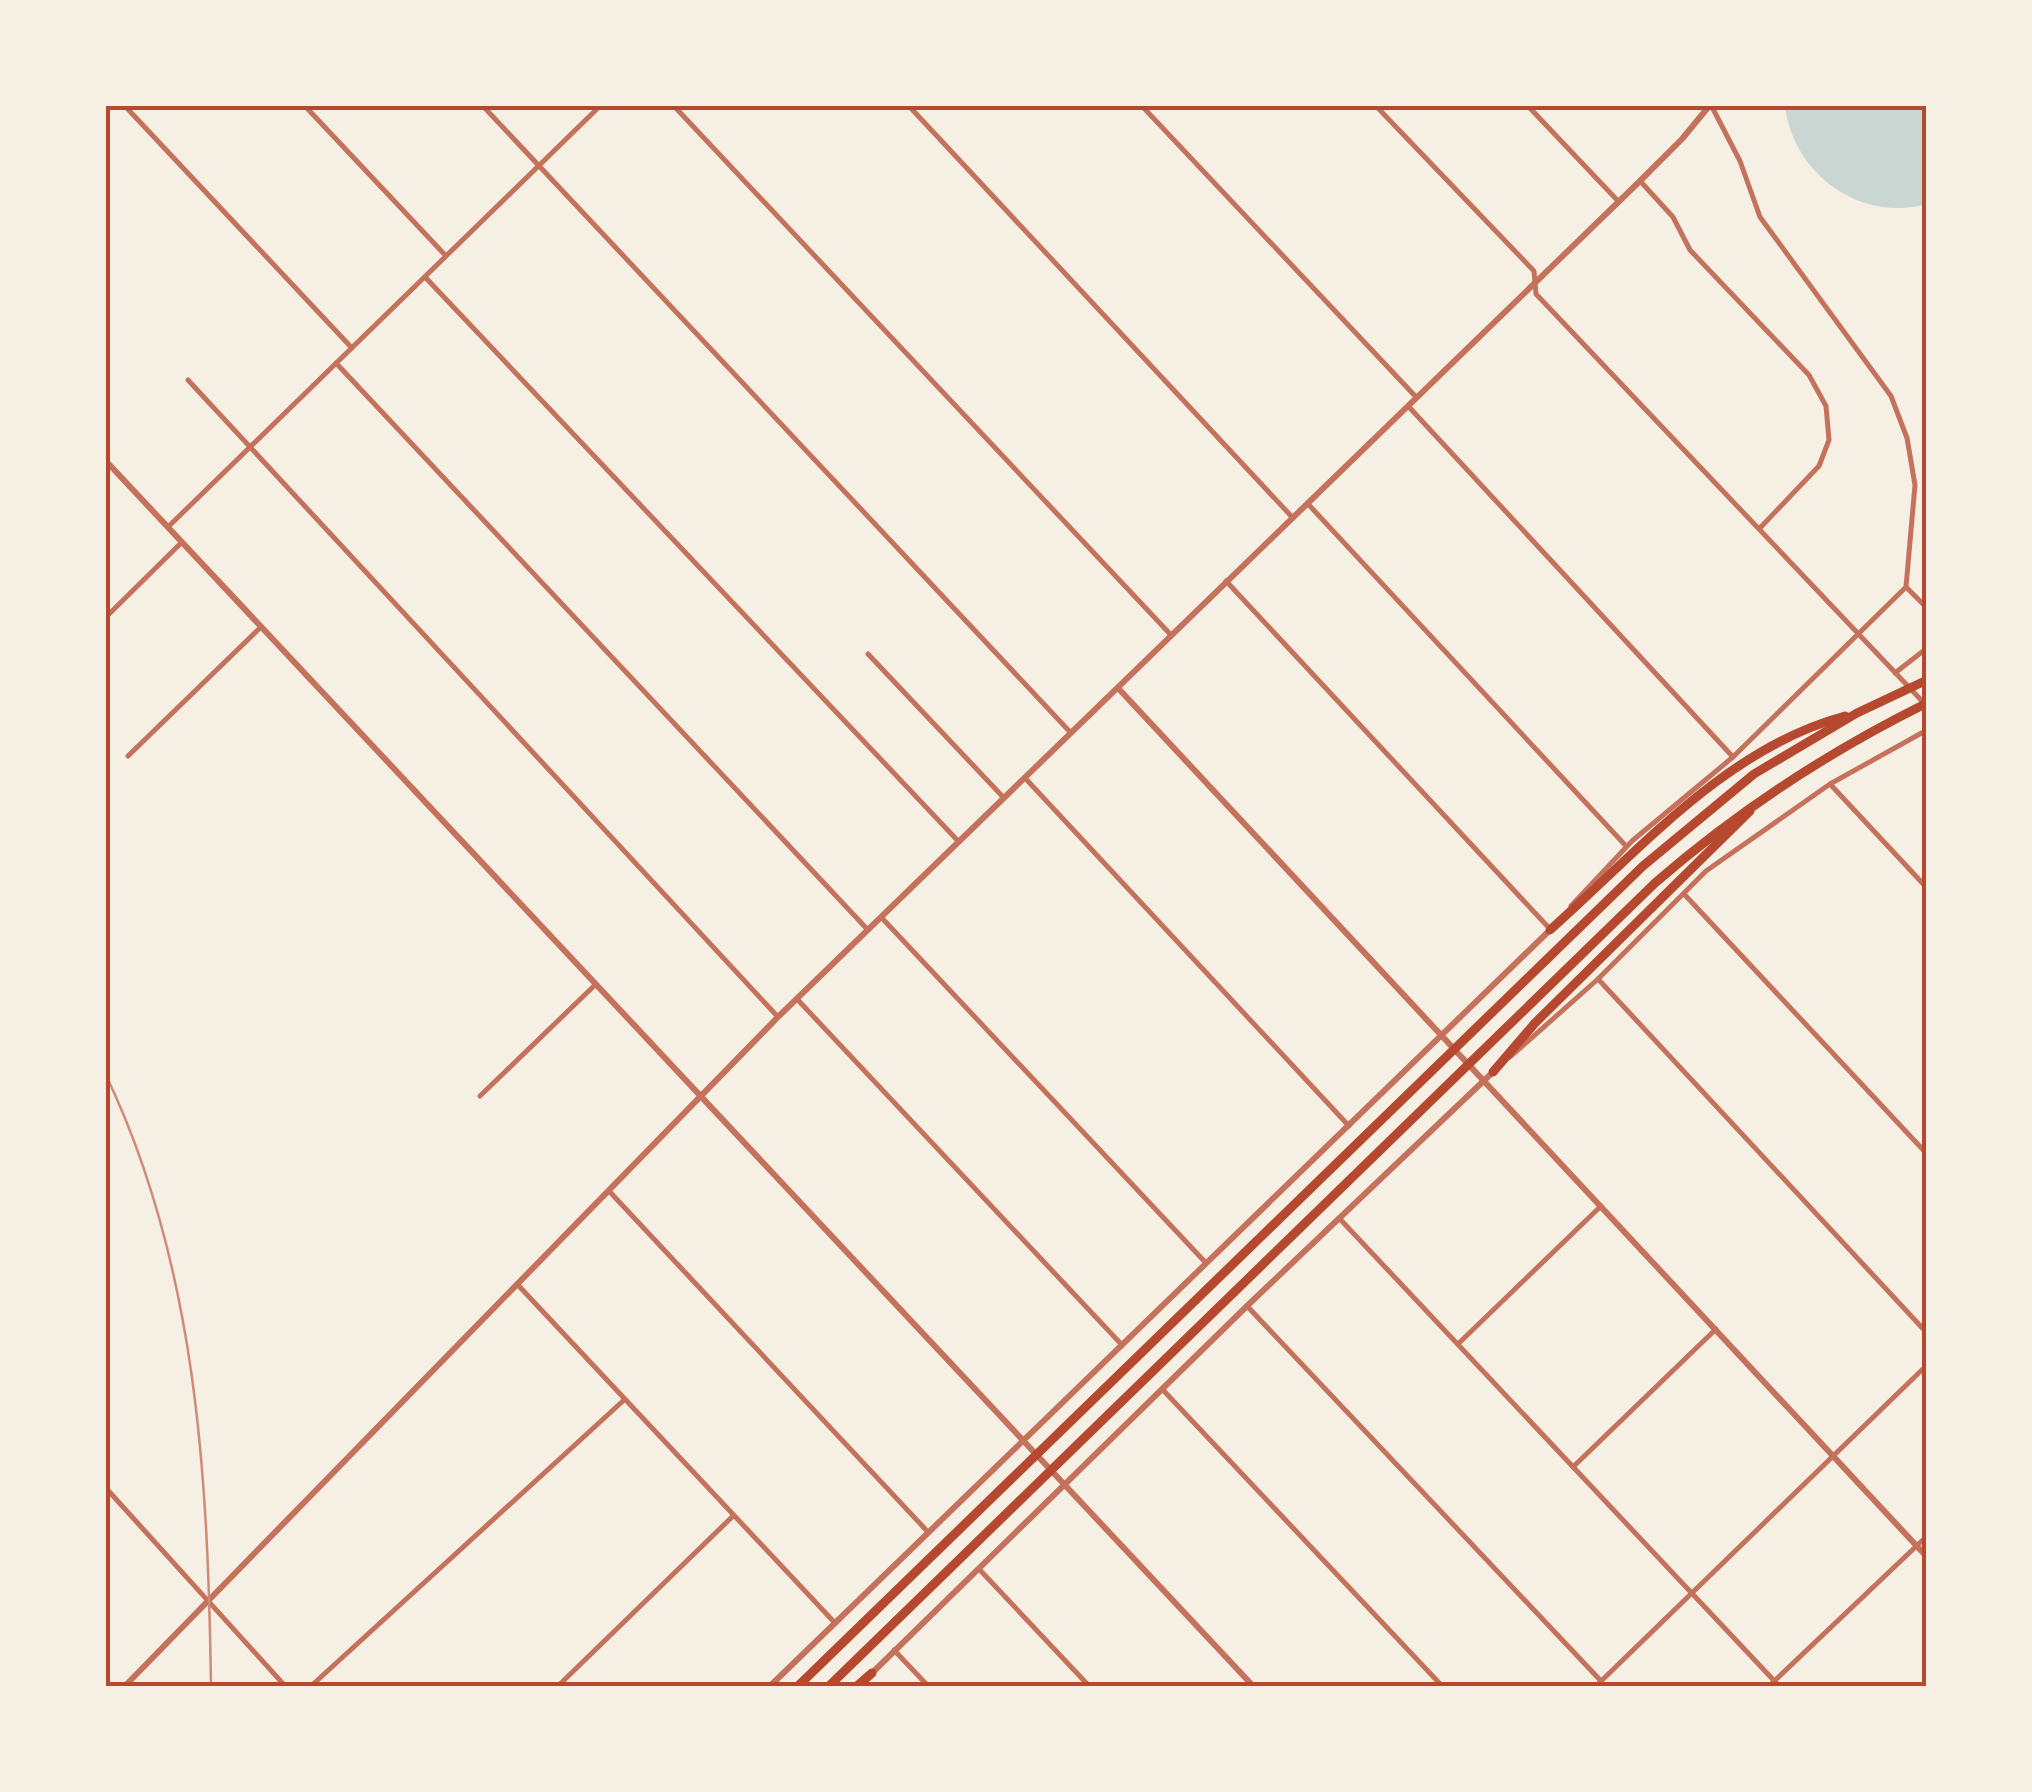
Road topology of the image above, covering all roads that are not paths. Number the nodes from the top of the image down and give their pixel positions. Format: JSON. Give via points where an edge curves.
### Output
{"nodes":[{"id":1,"x":124,"y":105,"type":"edge"},
{"id":2,"x":304,"y":105,"type":"edge"},
{"id":3,"x":482,"y":105,"type":"edge"},
{"id":4,"x":601,"y":105,"type":"edge"},
{"id":5,"x":673,"y":105,"type":"edge"},
{"id":6,"x":908,"y":105,"type":"edge"},
{"id":7,"x":1142,"y":105,"type":"edge"},
{"id":8,"x":1375,"y":105,"type":"edge"},
{"id":9,"x":1527,"y":105,"type":"edge"},
{"id":10,"x":1710,"y":105,"type":"edge"},
{"id":11,"x":1154,"y":106,"type":"edge"},
{"id":12,"x":1148,"y":112,"type":"junction"},
{"id":13,"x":539,"y":166,"type":"junction"},
{"id":14,"x":1640,"y":181,"type":"junction"},
{"id":15,"x":1618,"y":202,"type":"junction"},
{"id":16,"x":446,"y":256,"type":"junction"},
{"id":17,"x":425,"y":277,"type":"junction"},
{"id":18,"x":1535,"y":283,"type":"junction"},
{"id":19,"x":352,"y":348,"type":"junction"},
{"id":20,"x":336,"y":363,"type":"junction"},
{"id":21,"x":188,"y":380,"type":"dead end"},
{"id":22,"x":1417,"y":398,"type":"junction"},
{"id":23,"x":1409,"y":407,"type":"junction"},
{"id":24,"x":250,"y":447,"type":"junction"},
{"id":25,"x":105,"y":460,"type":"edge"},
{"id":26,"x":1308,"y":503,"type":"junction"},
{"id":27,"x":1292,"y":518,"type":"junction"},
{"id":28,"x":168,"y":527,"type":"junction"},
{"id":29,"x":1760,"y":528,"type":"junction"},
{"id":30,"x":182,"y":542,"type":"junction"},
{"id":31,"x":1226,"y":581,"type":"junction"},
{"id":32,"x":1906,"y":587,"type":"junction"},
{"id":33,"x":1927,"y":608,"type":"edge"},
{"id":34,"x":105,"y":618,"type":"edge"},
{"id":35,"x":261,"y":627,"type":"junction"},
{"id":36,"x":1858,"y":632,"type":"junction"},
{"id":37,"x":1171,"y":636,"type":"junction"},
{"id":38,"x":1927,"y":648,"type":"edge"},
{"id":39,"x":868,"y":654,"type":"dead end"},
{"id":40,"x":1895,"y":673,"type":"junction"},
{"id":41,"x":1927,"y":680,"type":"edge"},
{"id":42,"x":1118,"y":688,"type":"junction"},
{"id":43,"x":1927,"y":705,"type":"edge"},
{"id":44,"x":1857,"y":713,"type":"junction"},
{"id":45,"x":1927,"y":730,"type":"edge"},
{"id":46,"x":1072,"y":732,"type":"junction"},
{"id":47,"x":128,"y":756,"type":"dead end"},
{"id":48,"x":1733,"y":758,"type":"junction"},
{"id":49,"x":1025,"y":778,"type":"junction"},
{"id":50,"x":1830,"y":784,"type":"junction"},
{"id":51,"x":1765,"y":796,"type":"junction"},
{"id":52,"x":1004,"y":798,"type":"junction"},
{"id":53,"x":959,"y":842,"type":"junction"},
{"id":54,"x":1626,"y":846,"type":"junction"},
{"id":55,"x":1927,"y":888,"type":"edge"},
{"id":56,"x":1684,"y":894,"type":"junction"},
{"id":57,"x":882,"y":917,"type":"junction"},
{"id":58,"x":868,"y":930,"type":"junction"},
{"id":59,"x":1550,"y":930,"type":"junction"},
{"id":60,"x":1598,"y":979,"type":"junction"},
{"id":61,"x":596,"y":984,"type":"junction"},
{"id":62,"x":797,"y":998,"type":"junction"},
{"id":63,"x":778,"y":1017,"type":"junction"},
{"id":64,"x":1443,"y":1038,"type":"junction"},
{"id":65,"x":1492,"y":1072,"type":"junction"},
{"id":66,"x":1480,"y":1078,"type":"junction"},
{"id":67,"x":480,"y":1096,"type":"dead end"},
{"id":68,"x":700,"y":1097,"type":"junction"},
{"id":69,"x":1348,"y":1126,"type":"junction"},
{"id":70,"x":1927,"y":1154,"type":"edge"},
{"id":71,"x":609,"y":1191,"type":"junction"},
{"id":72,"x":1602,"y":1206,"type":"junction"},
{"id":73,"x":1339,"y":1218,"type":"junction"},
{"id":74,"x":1206,"y":1263,"type":"junction"},
{"id":75,"x":517,"y":1284,"type":"junction"},
{"id":76,"x":1247,"y":1306,"type":"junction"},
{"id":77,"x":1716,"y":1329,"type":"junction"},
{"id":78,"x":1927,"y":1333,"type":"edge"},
{"id":79,"x":1458,"y":1344,"type":"junction"},
{"id":80,"x":1122,"y":1345,"type":"junction"},
{"id":81,"x":1927,"y":1365,"type":"edge"},
{"id":82,"x":1163,"y":1390,"type":"junction"},
{"id":83,"x":624,"y":1400,"type":"junction"},
{"id":84,"x":1025,"y":1444,"type":"junction"},
{"id":85,"x":1832,"y":1456,"type":"junction"},
{"id":86,"x":1573,"y":1467,"type":"junction"},
{"id":87,"x":1062,"y":1483,"type":"junction"},
{"id":88,"x":105,"y":1486,"type":"edge"},
{"id":89,"x":733,"y":1516,"type":"junction"},
{"id":90,"x":928,"y":1532,"type":"junction"},
{"id":91,"x":1927,"y":1536,"type":"edge"},
{"id":92,"x":1916,"y":1545,"type":"junction"},
{"id":93,"x":1927,"y":1557,"type":"edge"},
{"id":94,"x":979,"y":1568,"type":"junction"},
{"id":95,"x":1691,"y":1594,"type":"junction"},
{"id":96,"x":207,"y":1602,"type":"junction"},
{"id":97,"x":835,"y":1623,"type":"junction"},
{"id":98,"x":894,"y":1650,"type":"junction"},
{"id":99,"x":872,"y":1673,"type":"joint"},
{"id":100,"x":1601,"y":1681,"type":"junction"},
{"id":101,"x":1774,"y":1681,"type":"junction"},
{"id":102,"x":124,"y":1687,"type":"edge"},
{"id":103,"x":286,"y":1687,"type":"edge"},
{"id":104,"x":310,"y":1687,"type":"edge"},
{"id":105,"x":556,"y":1687,"type":"edge"},
{"id":106,"x":768,"y":1687,"type":"edge"},
{"id":107,"x":797,"y":1687,"type":"edge"},
{"id":108,"x":828,"y":1687,"type":"edge"},
{"id":109,"x":857,"y":1687,"type":"edge"},
{"id":110,"x":929,"y":1687,"type":"edge"},
{"id":111,"x":1090,"y":1687,"type":"edge"},
{"id":112,"x":1254,"y":1687,"type":"edge"},
{"id":113,"x":1443,"y":1687,"type":"edge"},
{"id":114,"x":1595,"y":1687,"type":"edge"},
{"id":115,"x":1768,"y":1687,"type":"edge"},
{"id":116,"x":1780,"y":1687,"type":"edge"}],
"edges":[{"from":1,"to":19,"type":"street"},
{"from":2,"to":16,"type":"street"},
{"from":3,"to":13,"type":"street"},
{"from":4,"to":13,"type":"street"},
{"from":5,"to":37,"type":"street"},
{"from":6,"to":27,"type":"street"},
{"from":7,"to":12,"type":"street"},
{"from":8,"to":18,"type":"street","via":[[1534,271]]},
{"from":9,"to":15,"type":"street"},
{"from":10,"to":14,"type":"street"},
{"from":10,"to":32,"type":"street","via":[[1760,217],[1891,396],[1914,485]]},
{"from":11,"to":12,"type":"street"},
{"from":12,"to":22,"type":"street"},
{"from":13,"to":16,"type":"street"},
{"from":13,"to":46,"type":"street"},
{"from":14,"to":15,"type":"street"},
{"from":14,"to":29,"type":"street","via":[[1673,217],[1690,250],[1809,375],[1826,406],[1829,440],[1819,466]]},
{"from":15,"to":18,"type":"street"},
{"from":16,"to":17,"type":"street"},
{"from":17,"to":19,"type":"street"},
{"from":17,"to":53,"type":"street"},
{"from":18,"to":22,"type":"street"},
{"from":18,"to":29,"type":"street","via":[[1536,294]]},
{"from":19,"to":20,"type":"street"},
{"from":20,"to":24,"type":"street"},
{"from":20,"to":58,"type":"street"},
{"from":21,"to":24,"type":"street"},
{"from":22,"to":23,"type":"street"},
{"from":23,"to":26,"type":"street"},
{"from":23,"to":48,"type":"street"},
{"from":24,"to":28,"type":"street"},
{"from":24,"to":63,"type":"street"},
{"from":25,"to":28,"type":"street"},
{"from":26,"to":27,"type":"street"},
{"from":26,"to":54,"type":"street"},
{"from":27,"to":31,"type":"street"},
{"from":28,"to":30,"type":"street"},
{"from":29,"to":36,"type":"street"},
{"from":30,"to":34,"type":"street"},
{"from":30,"to":35,"type":"street"},
{"from":31,"to":37,"type":"street"},
{"from":31,"to":59,"type":"street"},
{"from":32,"to":33,"type":"street"},
{"from":32,"to":36,"type":"street"},
{"from":35,"to":47,"type":"street"},
{"from":35,"to":61,"type":"street"},
{"from":36,"to":40,"type":"street"},
{"from":36,"to":48,"type":"street"},
{"from":37,"to":42,"type":"street"},
{"from":38,"to":40,"type":"street"},
{"from":39,"to":52,"type":"street"},
{"from":40,"to":43,"type":"street"},
{"from":41,"to":44,"type":"highway"},
{"from":42,"to":46,"type":"street"},
{"from":42,"to":64,"type":"street"},
{"from":43,"to":51,"type":"highway","via":[[1831,753]]},
{"from":44,"to":59,"type":"highway","via":[[1821,723],[1725,776]]},
{"from":44,"to":107,"type":"highway","via":[[1754,774],[1643,866]]},
{"from":45,"to":50,"type":"street"},
{"from":46,"to":49,"type":"street"},
{"from":48,"to":54,"type":"street"},
{"from":49,"to":52,"type":"street"},
{"from":49,"to":69,"type":"street"},
{"from":50,"to":55,"type":"street"},
{"from":50,"to":56,"type":"street","via":[[1706,871]]},
{"from":51,"to":65,"type":"highway"},
{"from":51,"to":108,"type":"highway","via":[[1655,883]]},
{"from":52,"to":53,"type":"street"},
{"from":53,"to":57,"type":"street"},
{"from":54,"to":59,"type":"street"},
{"from":56,"to":60,"type":"street"},
{"from":56,"to":70,"type":"street"},
{"from":57,"to":58,"type":"street"},
{"from":57,"to":74,"type":"street"},
{"from":58,"to":62,"type":"street"},
{"from":59,"to":64,"type":"street"},
{"from":60,"to":65,"type":"street"},
{"from":60,"to":78,"type":"street"},
{"from":61,"to":67,"type":"street"},
{"from":61,"to":68,"type":"street"},
{"from":62,"to":63,"type":"street"},
{"from":62,"to":80,"type":"street"},
{"from":63,"to":68,"type":"street"},
{"from":64,"to":66,"type":"street"},
{"from":64,"to":69,"type":"street"},
{"from":65,"to":66,"type":"street"},
{"from":66,"to":72,"type":"street"},
{"from":66,"to":73,"type":"street"},
{"from":68,"to":71,"type":"street"},
{"from":68,"to":84,"type":"street"},
{"from":69,"to":74,"type":"street"},
{"from":71,"to":75,"type":"street"},
{"from":71,"to":90,"type":"street"},
{"from":72,"to":77,"type":"street"},
{"from":72,"to":79,"type":"street"},
{"from":73,"to":76,"type":"street"},
{"from":73,"to":79,"type":"street"},
{"from":74,"to":80,"type":"street"},
{"from":75,"to":83,"type":"street"},
{"from":75,"to":96,"type":"street"},
{"from":76,"to":82,"type":"street"},
{"from":76,"to":100,"type":"street"},
{"from":77,"to":85,"type":"street"},
{"from":77,"to":86,"type":"street"},
{"from":79,"to":86,"type":"street"},
{"from":80,"to":84,"type":"street"},
{"from":81,"to":85,"type":"street"},
{"from":82,"to":87,"type":"street"},
{"from":82,"to":113,"type":"street"},
{"from":83,"to":89,"type":"street"},
{"from":83,"to":104,"type":"street"},
{"from":84,"to":87,"type":"street"},
{"from":84,"to":90,"type":"street"},
{"from":85,"to":92,"type":"street"},
{"from":85,"to":95,"type":"street"},
{"from":86,"to":95,"type":"street"},
{"from":87,"to":94,"type":"street"},
{"from":87,"to":112,"type":"street"},
{"from":88,"to":96,"type":"street"},
{"from":89,"to":97,"type":"street"},
{"from":89,"to":105,"type":"street"},
{"from":90,"to":97,"type":"street"},
{"from":91,"to":92,"type":"street"},
{"from":92,"to":93,"type":"street"},
{"from":92,"to":101,"type":"street"},
{"from":94,"to":98,"type":"street"},
{"from":94,"to":111,"type":"street"},
{"from":95,"to":100,"type":"street"},
{"from":95,"to":101,"type":"street"},
{"from":96,"to":102,"type":"street"},
{"from":96,"to":103,"type":"street"},
{"from":97,"to":106,"type":"street"},
{"from":98,"to":99,"type":"street"},
{"from":98,"to":110,"type":"street"},
{"from":99,"to":109,"type":"highway"},
{"from":100,"to":114,"type":"street"},
{"from":101,"to":115,"type":"street"},
{"from":101,"to":116,"type":"street"}]}
